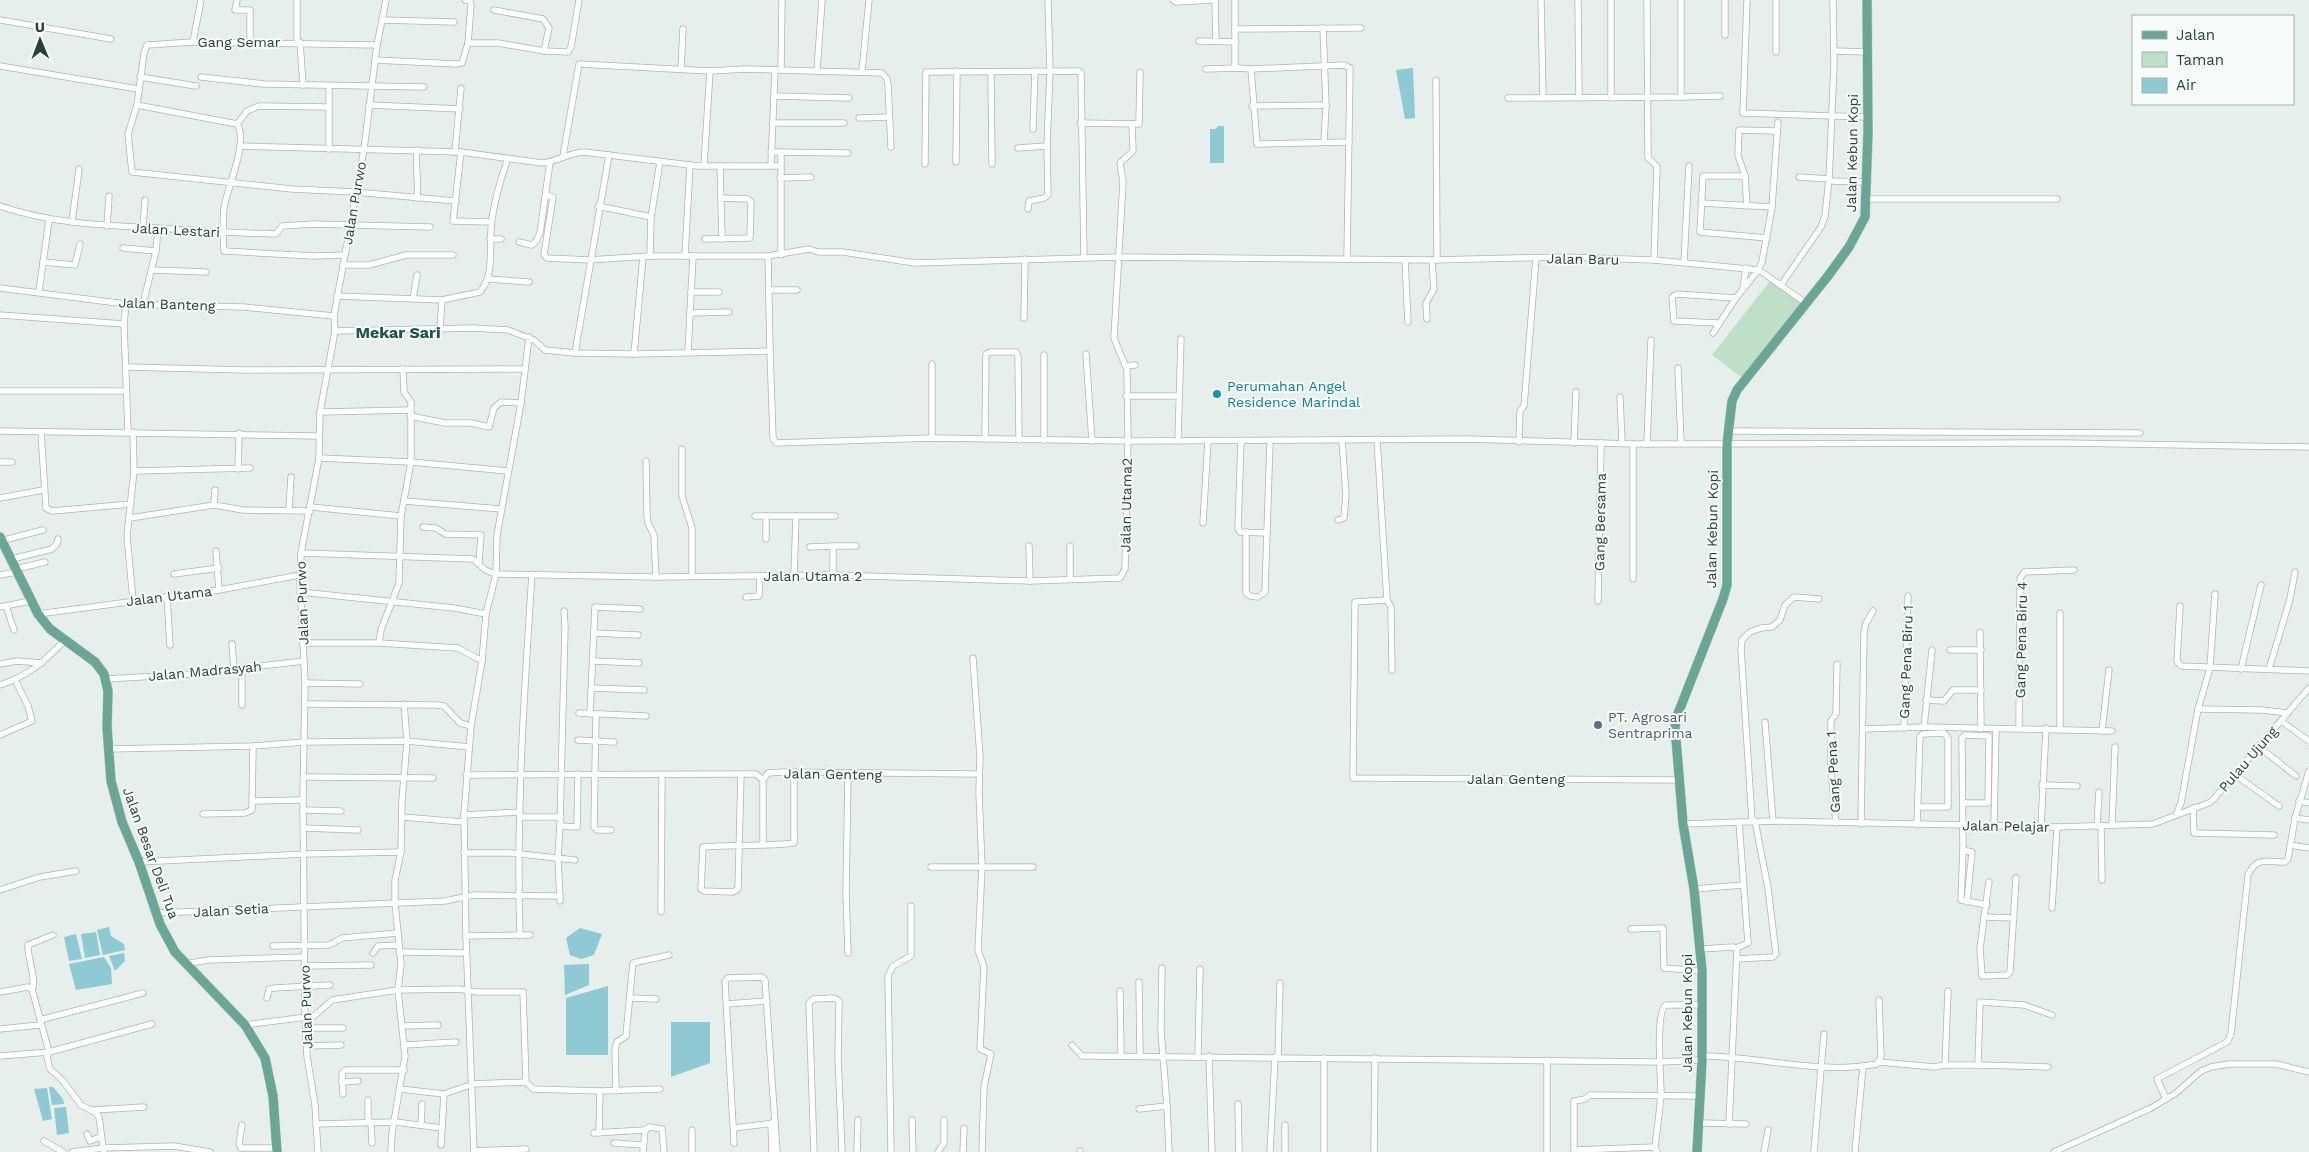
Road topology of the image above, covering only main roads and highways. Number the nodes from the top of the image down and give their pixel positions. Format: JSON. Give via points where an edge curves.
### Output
{"nodes":[{"id":1,"x":1867,"y":0,"type":"edge"},
{"id":2,"x":1,"y":540,"type":"edge"},
{"id":3,"x":277,"y":1150,"type":"edge"},
{"id":4,"x":1697,"y":1152,"type":"edge"}],
"edges":[{"from":1,"to":4,"type":"main road","name":"Jalan Kebun Kopi","via":[[1868,182],[1865,217],[1807,304],[1738,390],[1732,402],[1728,444],[1726,586],[1676,716],[1679,780],[1702,972]]},
{"from":2,"to":3,"type":"main road","name":"Jalan Besar Deli Tua","via":[[38,614],[64,641],[94,662],[106,679],[108,749],[117,805],[175,952],[245,1025],[265,1058],[273,1096]]}]}
